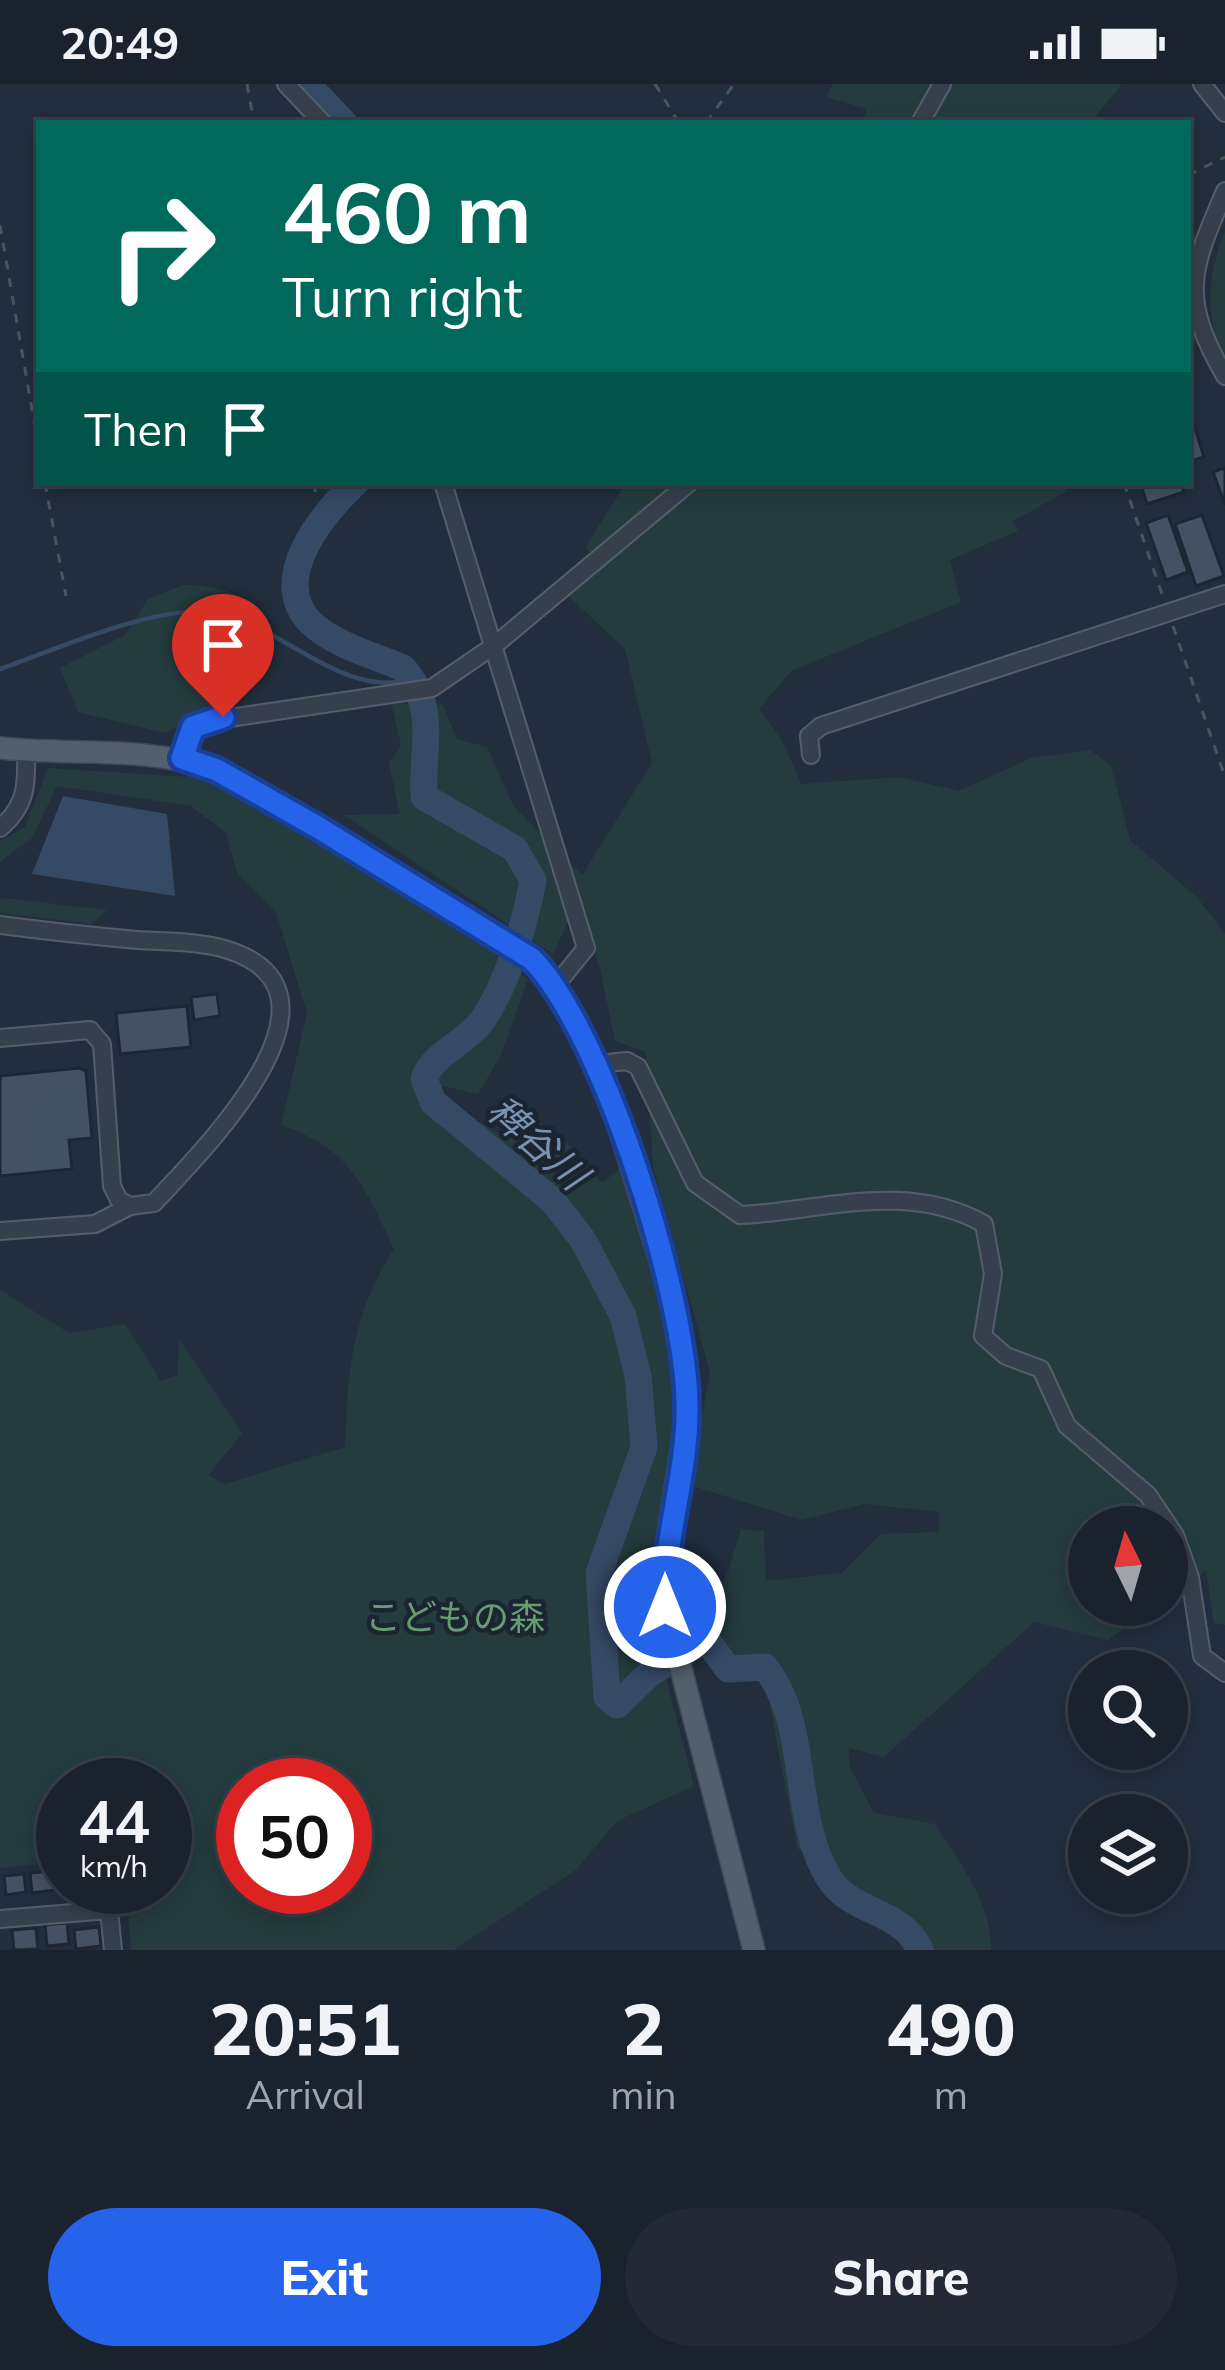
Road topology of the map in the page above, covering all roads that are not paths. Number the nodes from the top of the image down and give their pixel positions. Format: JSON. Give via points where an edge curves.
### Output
{"nodes":[{"id":1,"x":286,"y":84,"type":"edge"},
{"id":2,"x":942,"y":84,"type":"edge"},
{"id":3,"x":1202,"y":84,"type":"edge"},
{"id":4,"x":1225,"y":112,"type":"edge"},
{"id":5,"x":320,"y":120,"type":"edge"},
{"id":6,"x":922,"y":120,"type":"edge"},
{"id":7,"x":1225,"y":191,"type":"edge"},
{"id":8,"x":1225,"y":376,"type":"edge"},
{"id":9,"x":444,"y":486,"type":"edge"},
{"id":10,"x":685,"y":486,"type":"edge"},
{"id":11,"x":1225,"y":594,"type":"edge"},
{"id":12,"x":495,"y":645,"type":"junction"},
{"id":13,"x":0,"y":748,"type":"edge"},
{"id":14,"x":26,"y":750,"type":"junction"},
{"id":15,"x":811,"y":754,"type":"dead end"},
{"id":16,"x":182,"y":758,"type":"junction"},
{"id":17,"x":0,"y":828,"type":"edge"},
{"id":18,"x":0,"y":925,"type":"edge"},
{"id":19,"x":556,"y":985,"type":"junction"},
{"id":20,"x":0,"y":1038,"type":"edge"},
{"id":21,"x":599,"y":1064,"type":"junction"},
{"id":22,"x":130,"y":1206,"type":"junction"},
{"id":23,"x":0,"y":1232,"type":"edge"},
{"id":24,"x":1225,"y":1673,"type":"edge"},
{"id":25,"x":0,"y":1919,"type":"edge"},
{"id":26,"x":113,"y":1950,"type":"edge"},
{"id":27,"x":754,"y":1950,"type":"edge"}],
"edges":[{"from":1,"to":5,"type":"street"},
{"from":2,"to":6,"type":"street"},
{"from":3,"to":4,"type":"street"},
{"from":7,"to":8,"type":"street","via":[[1194,265],[1193,289],[1202,332]]},
{"from":9,"to":12,"type":"street"},
{"from":10,"to":12,"type":"street"},
{"from":11,"to":15,"type":"street","via":[[821,726],[809,736]]},
{"from":12,"to":16,"type":"street","via":[[432,688],[203,722],[193,727]]},
{"from":12,"to":19,"type":"street","via":[[586,947]]},
{"from":13,"to":14,"type":"main road"},
{"from":14,"to":16,"type":"main road"},
{"from":14,"to":17,"type":"street","via":[[20,811]]},
{"from":16,"to":19,"type":"main road","via":[[217,770],[486,928]]},
{"from":18,"to":22,"type":"street","via":[[225,949],[249,958],[275,986],[282,1022],[266,1063],[181,1174],[154,1202]]},
{"from":19,"to":21,"type":"main road"},
{"from":20,"to":22,"type":"street","via":[[91,1030],[102,1044],[112,1186]]},
{"from":21,"to":24,"type":"street","via":[[638,1067],[695,1183],[740,1214],[862,1198],[964,1212],[984,1223],[993,1274],[983,1336],[1041,1370],[1067,1426],[1148,1495],[1190,1577],[1202,1656]]},
{"from":21,"to":27,"type":"main road","via":[[686,1366],[688,1412],[664,1559],[670,1630]]},
{"from":22,"to":23,"type":"street","via":[[95,1224]]},
{"from":25,"to":26,"type":"street","via":[[110,1910]]}]}
